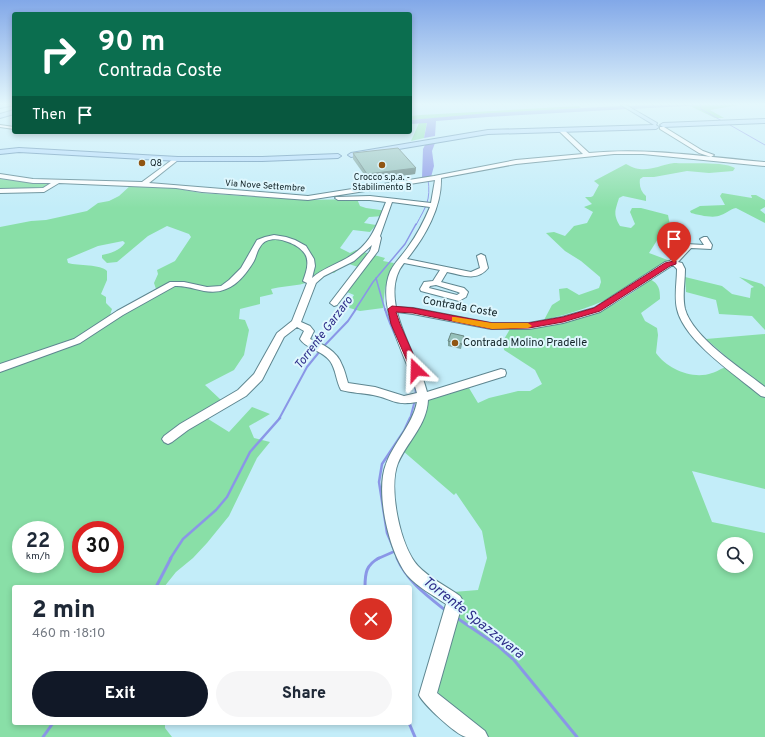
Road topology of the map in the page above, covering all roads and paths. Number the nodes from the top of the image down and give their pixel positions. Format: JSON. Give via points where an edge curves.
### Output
{"nodes":[{"id":1,"x":432,"y":139,"type":"edge"},
{"id":2,"x":571,"y":139,"type":"edge"},
{"id":3,"x":680,"y":139,"type":"edge"},
{"id":4,"x":0,"y":150,"type":"edge"},
{"id":5,"x":697,"y":150,"type":"junction"},
{"id":6,"x":344,"y":152,"type":"junction"},
{"id":7,"x":664,"y":154,"type":"junction"},
{"id":8,"x":588,"y":155,"type":"junction"},
{"id":9,"x":176,"y":159,"type":"junction"},
{"id":10,"x":763,"y":164,"type":"edge"},
{"id":11,"x":0,"y":176,"type":"edge"},
{"id":12,"x":436,"y":178,"type":"junction"},
{"id":13,"x":57,"y":182,"type":"junction"},
{"id":14,"x":143,"y":184,"type":"junction"},
{"id":15,"x":0,"y":191,"type":"edge"},
{"id":16,"x":308,"y":198,"type":"junction"},
{"id":17,"x":390,"y":200,"type":"junction"},
{"id":18,"x":433,"y":205,"type":"junction"},
{"id":19,"x":376,"y":236,"type":"junction"},
{"id":20,"x":704,"y":239,"type":"dead end"},
{"id":21,"x":481,"y":256,"type":"dead end"},
{"id":22,"x":402,"y":260,"type":"junction"},
{"id":23,"x":674,"y":263,"type":"junction"},
{"id":24,"x":448,"y":270,"type":"junction"},
{"id":25,"x":312,"y":282,"type":"junction"},
{"id":26,"x":436,"y":283,"type":"dead end"},
{"id":27,"x":334,"y":303,"type":"dead end"},
{"id":28,"x":392,"y":309,"type":"junction"},
{"id":29,"x":296,"y":323,"type":"junction"},
{"id":30,"x":0,"y":368,"type":"edge"},
{"id":31,"x":501,"y":373,"type":"dead end"},
{"id":32,"x":765,"y":393,"type":"edge"},
{"id":33,"x":422,"y":398,"type":"junction"},
{"id":34,"x":168,"y":440,"type":"dead end"},
{"id":35,"x":479,"y":737,"type":"edge"}],
"edges":[{"from":1,"to":6,"type":"main road"},
{"from":2,"to":8,"type":"street"},
{"from":3,"to":5,"type":"street"},
{"from":4,"to":6,"type":"main road","via":[[11,147],[197,158],[312,156]]},
{"from":4,"to":9,"type":"main road"},
{"from":5,"to":7,"type":"street","via":[[698,152],[690,154]]},
{"from":5,"to":10,"type":"street","via":[[715,156]]},
{"from":6,"to":9,"type":"main road","via":[[262,159]]},
{"from":7,"to":8,"type":"street","name":"Via Nove Settembre","via":[[627,152]]},
{"from":7,"to":10,"type":"street","name":"Via Nove Settembre"},
{"from":8,"to":12,"type":"street","name":"Via Nove Settembre","via":[[514,163]]},
{"from":9,"to":14,"type":"street"},
{"from":11,"to":13,"type":"street","name":"Via Nove Settembre","via":[[17,180]]},
{"from":12,"to":16,"type":"street","name":"Via Nove Settembre"},
{"from":12,"to":18,"type":"street"},
{"from":13,"to":14,"type":"street","name":"Via Nove Settembre"},
{"from":13,"to":15,"type":"street","via":[[44,190]]},
{"from":14,"to":16,"type":"street","name":"Via Nove Settembre"},
{"from":16,"to":17,"type":"street"},
{"from":17,"to":18,"type":"street"},
{"from":17,"to":19,"type":"street"},
{"from":18,"to":22,"type":"street","via":[[422,233]]},
{"from":19,"to":25,"type":"street","via":[[351,258],[321,274]]},
{"from":19,"to":27,"type":"street","via":[[374,251]]},
{"from":20,"to":23,"type":"street","via":[[708,247],[689,246]]},
{"from":21,"to":24,"type":"street","via":[[484,268],[476,274]]},
{"from":22,"to":24,"type":"street"},
{"from":22,"to":28,"type":"street","via":[[393,273],[390,285]]},
{"from":23,"to":28,"type":"street","name":"Contrada Coste","via":[[668,264],[597,310],[529,326],[492,326]]},
{"from":23,"to":32,"type":"street","via":[[681,269],[681,309],[686,322],[711,350]]},
{"from":24,"to":26,"type":"street"},
{"from":25,"to":29,"type":"street"},
{"from":25,"to":30,"type":"street","via":[[307,281],[311,263],[304,248],[283,238],[262,240],[239,275],[219,290],[173,284],[120,313],[77,341]]},
{"from":28,"to":33,"type":"street","via":[[416,370]]},
{"from":29,"to":33,"type":"street","via":[[309,331],[306,341],[336,360],[345,387],[375,391],[397,399]]},
{"from":29,"to":34,"type":"street","via":[[280,336],[258,377],[242,393],[184,427]]},
{"from":31,"to":33,"type":"street"},
{"from":33,"to":35,"type":"street","via":[[417,420],[393,462],[388,478],[393,526],[413,570],[455,601],[428,695]]}]}
